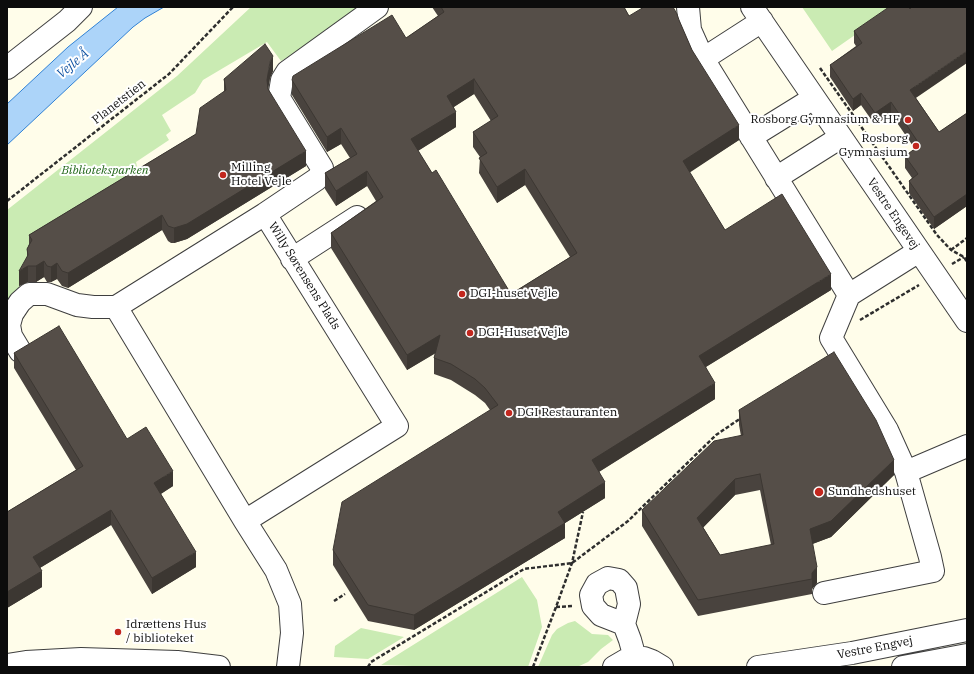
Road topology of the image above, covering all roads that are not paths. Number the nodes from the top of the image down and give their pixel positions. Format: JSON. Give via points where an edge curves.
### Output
{"nodes":[{"id":1,"x":81,"y":7,"type":"edge"},
{"id":2,"x":377,"y":7,"type":"edge"},
{"id":3,"x":688,"y":7,"type":"edge"},
{"id":4,"x":757,"y":14,"type":"edge"},
{"id":5,"x":702,"y":58,"type":"junction"},
{"id":6,"x":7,"y":68,"type":"edge"},
{"id":7,"x":814,"y":98,"type":"junction"},
{"id":8,"x":751,"y":137,"type":"junction"},
{"id":9,"x":840,"y":137,"type":"junction"},
{"id":10,"x":776,"y":178,"type":"junction"},
{"id":11,"x":265,"y":214,"type":"junction"},
{"id":12,"x":357,"y":216,"type":"edge"},
{"id":13,"x":919,"y":251,"type":"junction"},
{"id":14,"x":292,"y":259,"type":"junction"},
{"id":15,"x":849,"y":295,"type":"junction"},
{"id":16,"x":116,"y":307,"type":"junction"},
{"id":17,"x":967,"y":321,"type":"edge"},
{"id":18,"x":20,"y":351,"type":"edge"},
{"id":19,"x":967,"y":446,"type":"edge"},
{"id":20,"x":906,"y":472,"type":"junction"},
{"id":21,"x":245,"y":521,"type":"junction"},
{"id":22,"x":824,"y":593,"type":"dead end"},
{"id":23,"x":624,"y":624,"type":"dead end"},
{"id":24,"x":967,"y":630,"type":"edge"},
{"id":25,"x":967,"y":655,"type":"edge"},
{"id":26,"x":635,"y":658,"type":"junction"},
{"id":27,"x":7,"y":665,"type":"edge"},
{"id":28,"x":219,"y":667,"type":"edge"},
{"id":29,"x":288,"y":667,"type":"edge"},
{"id":30,"x":614,"y":667,"type":"edge"},
{"id":31,"x":662,"y":667,"type":"edge"},
{"id":32,"x":758,"y":667,"type":"edge"},
{"id":33,"x":902,"y":667,"type":"edge"}],
"edges":[{"from":1,"to":6,"type":"street"},
{"from":2,"to":11,"type":"street","via":[[287,72],[282,80],[279,98],[322,168],[317,179]]},
{"from":3,"to":5,"type":"street","via":[[690,30]]},
{"from":4,"to":5,"type":"street"},
{"from":4,"to":7,"type":"street","name":"Vestre Engevej"},
{"from":5,"to":8,"type":"street"},
{"from":7,"to":8,"type":"street"},
{"from":7,"to":9,"type":"street","name":"Vestre Engevej"},
{"from":8,"to":10,"type":"street"},
{"from":9,"to":10,"type":"street"},
{"from":9,"to":13,"type":"street","name":"Vestre Engevej"},
{"from":10,"to":15,"type":"street"},
{"from":11,"to":14,"type":"street","name":"Willy Sørensens Plads"},
{"from":11,"to":16,"type":"street","name":"Willy Sørensens Plads"},
{"from":12,"to":14,"type":"street"},
{"from":13,"to":15,"type":"street"},
{"from":13,"to":17,"type":"street","name":"Vestre Engevej"},
{"from":14,"to":21,"type":"street","name":"Willy Sørensens Plads","via":[[397,426]]},
{"from":15,"to":20,"type":"street","via":[[830,338],[887,430]]},
{"from":16,"to":18,"type":"street","via":[[76,305],[47,294],[29,294],[12,314],[9,326],[11,336]]},
{"from":16,"to":21,"type":"street"},
{"from":19,"to":20,"type":"street"},
{"from":20,"to":22,"type":"street","via":[[933,571]]},
{"from":21,"to":29,"type":"street","via":[[276,570],[290,604],[292,633]]},
{"from":23,"to":26,"type":"street"},
{"from":24,"to":32,"type":"street","name":"Vestre Engvej","via":[[852,653]]},
{"from":25,"to":33,"type":"street","name":"Vestre Engvej"},
{"from":26,"to":30,"type":"street"},
{"from":26,"to":31,"type":"street","via":[[644,658]]},
{"from":27,"to":28,"type":"street","via":[[81,659],[177,662]]}]}
